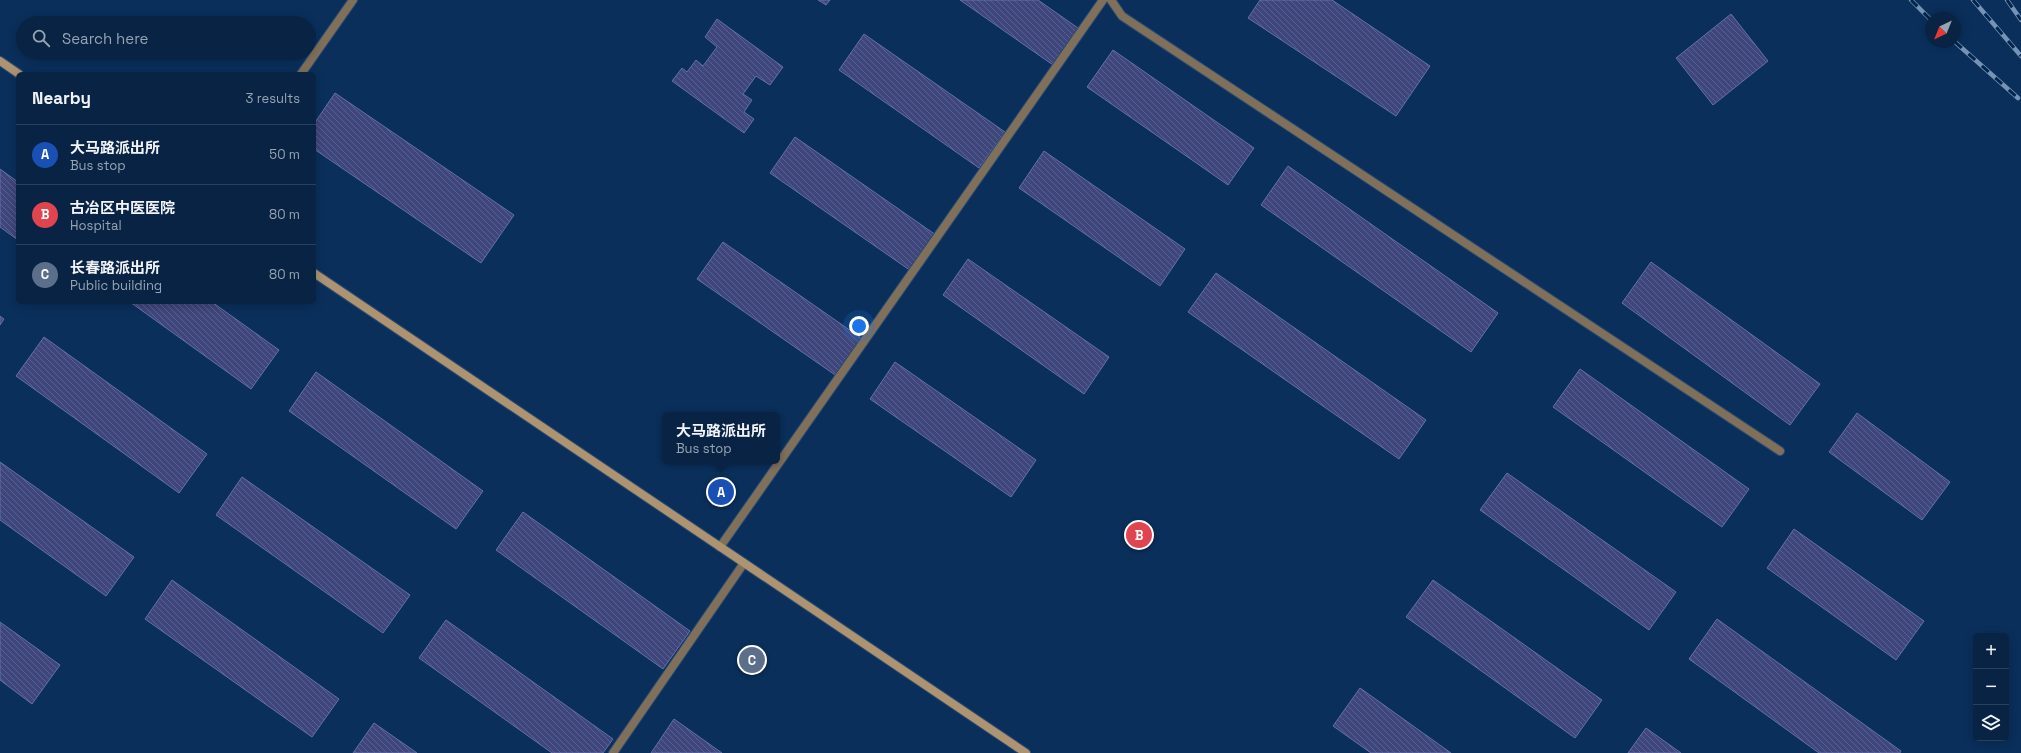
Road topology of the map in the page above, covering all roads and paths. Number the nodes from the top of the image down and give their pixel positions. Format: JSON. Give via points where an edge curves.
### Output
{"nodes":[{"id":1,"x":353,"y":0,"type":"edge"},
{"id":2,"x":1103,"y":0,"type":"edge"},
{"id":3,"x":1111,"y":0,"type":"edge"},
{"id":4,"x":316,"y":54,"type":"edge"},
{"id":5,"x":312,"y":60,"type":"edge"},
{"id":6,"x":0,"y":61,"type":"edge"},
{"id":7,"x":16,"y":72,"type":"edge"},
{"id":8,"x":303,"y":72,"type":"edge"},
{"id":9,"x":316,"y":274,"type":"edge"},
{"id":10,"x":1780,"y":451,"type":"dead end"},
{"id":11,"x":780,"y":461,"type":"edge"},
{"id":12,"x":778,"y":464,"type":"edge"},
{"id":13,"x":720,"y":547,"type":"junction"},
{"id":14,"x":744,"y":563,"type":"junction"},
{"id":15,"x":613,"y":753,"type":"edge"},
{"id":16,"x":1026,"y":753,"type":"edge"}],
"edges":[{"from":1,"to":4,"type":"street"},
{"from":2,"to":11,"type":"street"},
{"from":3,"to":10,"type":"street","via":[[1122,16]]},
{"from":5,"to":8,"type":"street"},
{"from":6,"to":7,"type":"street"},
{"from":9,"to":13,"type":"street"},
{"from":12,"to":13,"type":"street"},
{"from":13,"to":14,"type":"street"},
{"from":14,"to":15,"type":"street"},
{"from":14,"to":16,"type":"street"}]}
